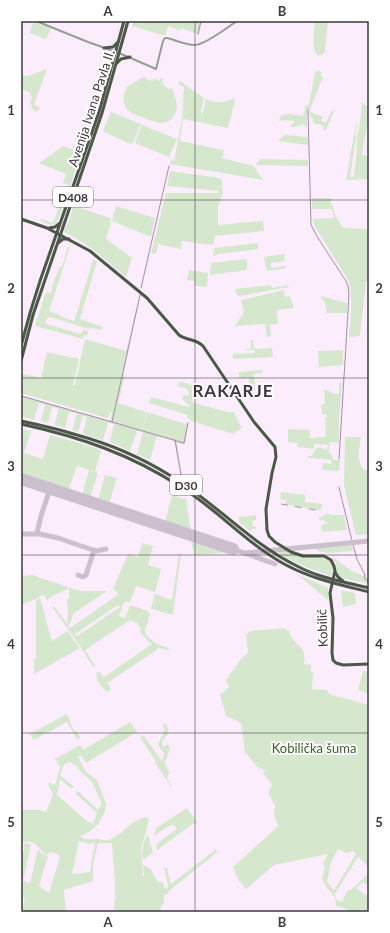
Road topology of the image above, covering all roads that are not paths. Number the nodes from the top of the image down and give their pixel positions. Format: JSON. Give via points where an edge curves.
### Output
{"nodes":[{"id":1,"x":36,"y":21,"type":"edge"},
{"id":2,"x":124,"y":21,"type":"edge"},
{"id":3,"x":128,"y":21,"type":"edge"},
{"id":4,"x":237,"y":21,"type":"edge"},
{"id":5,"x":119,"y":40,"type":"junction"},
{"id":6,"x":104,"y":48,"type":"junction"},
{"id":7,"x":118,"y":52,"type":"junction"},
{"id":8,"x":130,"y":57,"type":"junction"},
{"id":9,"x":116,"y":64,"type":"junction"},
{"id":10,"x":21,"y":219,"type":"edge"},
{"id":11,"x":61,"y":221,"type":"junction"},
{"id":12,"x":47,"y":228,"type":"junction"},
{"id":13,"x":58,"y":233,"type":"junction"},
{"id":14,"x":69,"y":239,"type":"junction"},
{"id":15,"x":56,"y":244,"type":"junction"},
{"id":16,"x":21,"y":346,"type":"edge"},
{"id":17,"x":21,"y":361,"type":"edge"},
{"id":18,"x":21,"y":421,"type":"edge"},
{"id":19,"x":21,"y":424,"type":"edge"},
{"id":20,"x":335,"y":571,"type":"junction"},
{"id":21,"x":308,"y":575,"type":"junction"},
{"id":22,"x":332,"y":581,"type":"junction"},
{"id":23,"x":344,"y":582,"type":"junction"},
{"id":24,"x":369,"y":588,"type":"edge"},
{"id":25,"x":330,"y":591,"type":"junction"},
{"id":26,"x":369,"y":592,"type":"edge"},
{"id":27,"x":369,"y":664,"type":"edge"}],
"edges":[{"from":1,"to":6,"type":"street"},
{"from":2,"to":5,"type":"main road","name":"Avenija Ivana Pavla II.","number":"D408"},
{"from":3,"to":7,"type":"main road","name":"Avenija Ivana Pavla II.","number":"D408"},
{"from":4,"to":8,"type":"street","via":[[196,45],[165,38],[156,69]]},
{"from":5,"to":6,"type":"main road","via":[[113,47]]},
{"from":5,"to":7,"type":"main road","name":"Avenija Ivana Pavla II.","number":"D408"},
{"from":6,"to":7,"type":"street"},
{"from":7,"to":8,"type":"street"},
{"from":7,"to":9,"type":"main road","name":"Avenija Ivana Pavla II.","number":"D408"},
{"from":7,"to":11,"type":"main road","name":"Avenija Ivana Pavla II.","number":"D408"},
{"from":8,"to":9,"type":"main road","via":[[121,59]]},
{"from":9,"to":13,"type":"main road","name":"Avenija Ivana Pavla II.","number":"D408","via":[[97,128]]},
{"from":10,"to":12,"type":"main road"},
{"from":11,"to":12,"type":"main road","via":[[55,227]]},
{"from":11,"to":13,"type":"main road","name":"Avenija Ivana Pavla II.","number":"D408"},
{"from":12,"to":13,"type":"main road"},
{"from":13,"to":14,"type":"main road"},
{"from":13,"to":15,"type":"main road","name":"Avenija Ivana Pavla II.","number":"D408"},
{"from":13,"to":16,"type":"main road","name":"Avenija Ivana Pavla II.","number":"D408"},
{"from":14,"to":15,"type":"main road"},
{"from":14,"to":20,"type":"main road","via":[[90,251],[150,300],[180,335],[203,346],[254,422],[274,444],[276,457],[266,511],[270,537],[297,555],[327,557]]},
{"from":15,"to":17,"type":"main road","name":"Avenija Ivana Pavla II.","number":"D408","via":[[32,315]]},
{"from":18,"to":22,"type":"main road","number":"D30","via":[[96,441],[153,466],[198,494],[269,550],[298,567]]},
{"from":19,"to":21,"type":"main road","number":"D30","via":[[93,443],[147,466],[195,496],[269,554]]},
{"from":20,"to":22,"type":"main road","name":"Kobilić"},
{"from":20,"to":23,"type":"main road"},
{"from":21,"to":22,"type":"main road","number":"D30"},
{"from":21,"to":25,"type":"main road","via":[[326,583]]},
{"from":22,"to":23,"type":"main road","number":"D30"},
{"from":22,"to":25,"type":"main road","name":"Kobilić"},
{"from":22,"to":26,"type":"main road","number":"D30"},
{"from":23,"to":24,"type":"main road","number":"D30"},
{"from":25,"to":27,"type":"main road","name":"Kobilić","via":[[333,660],[344,665]]}]}
